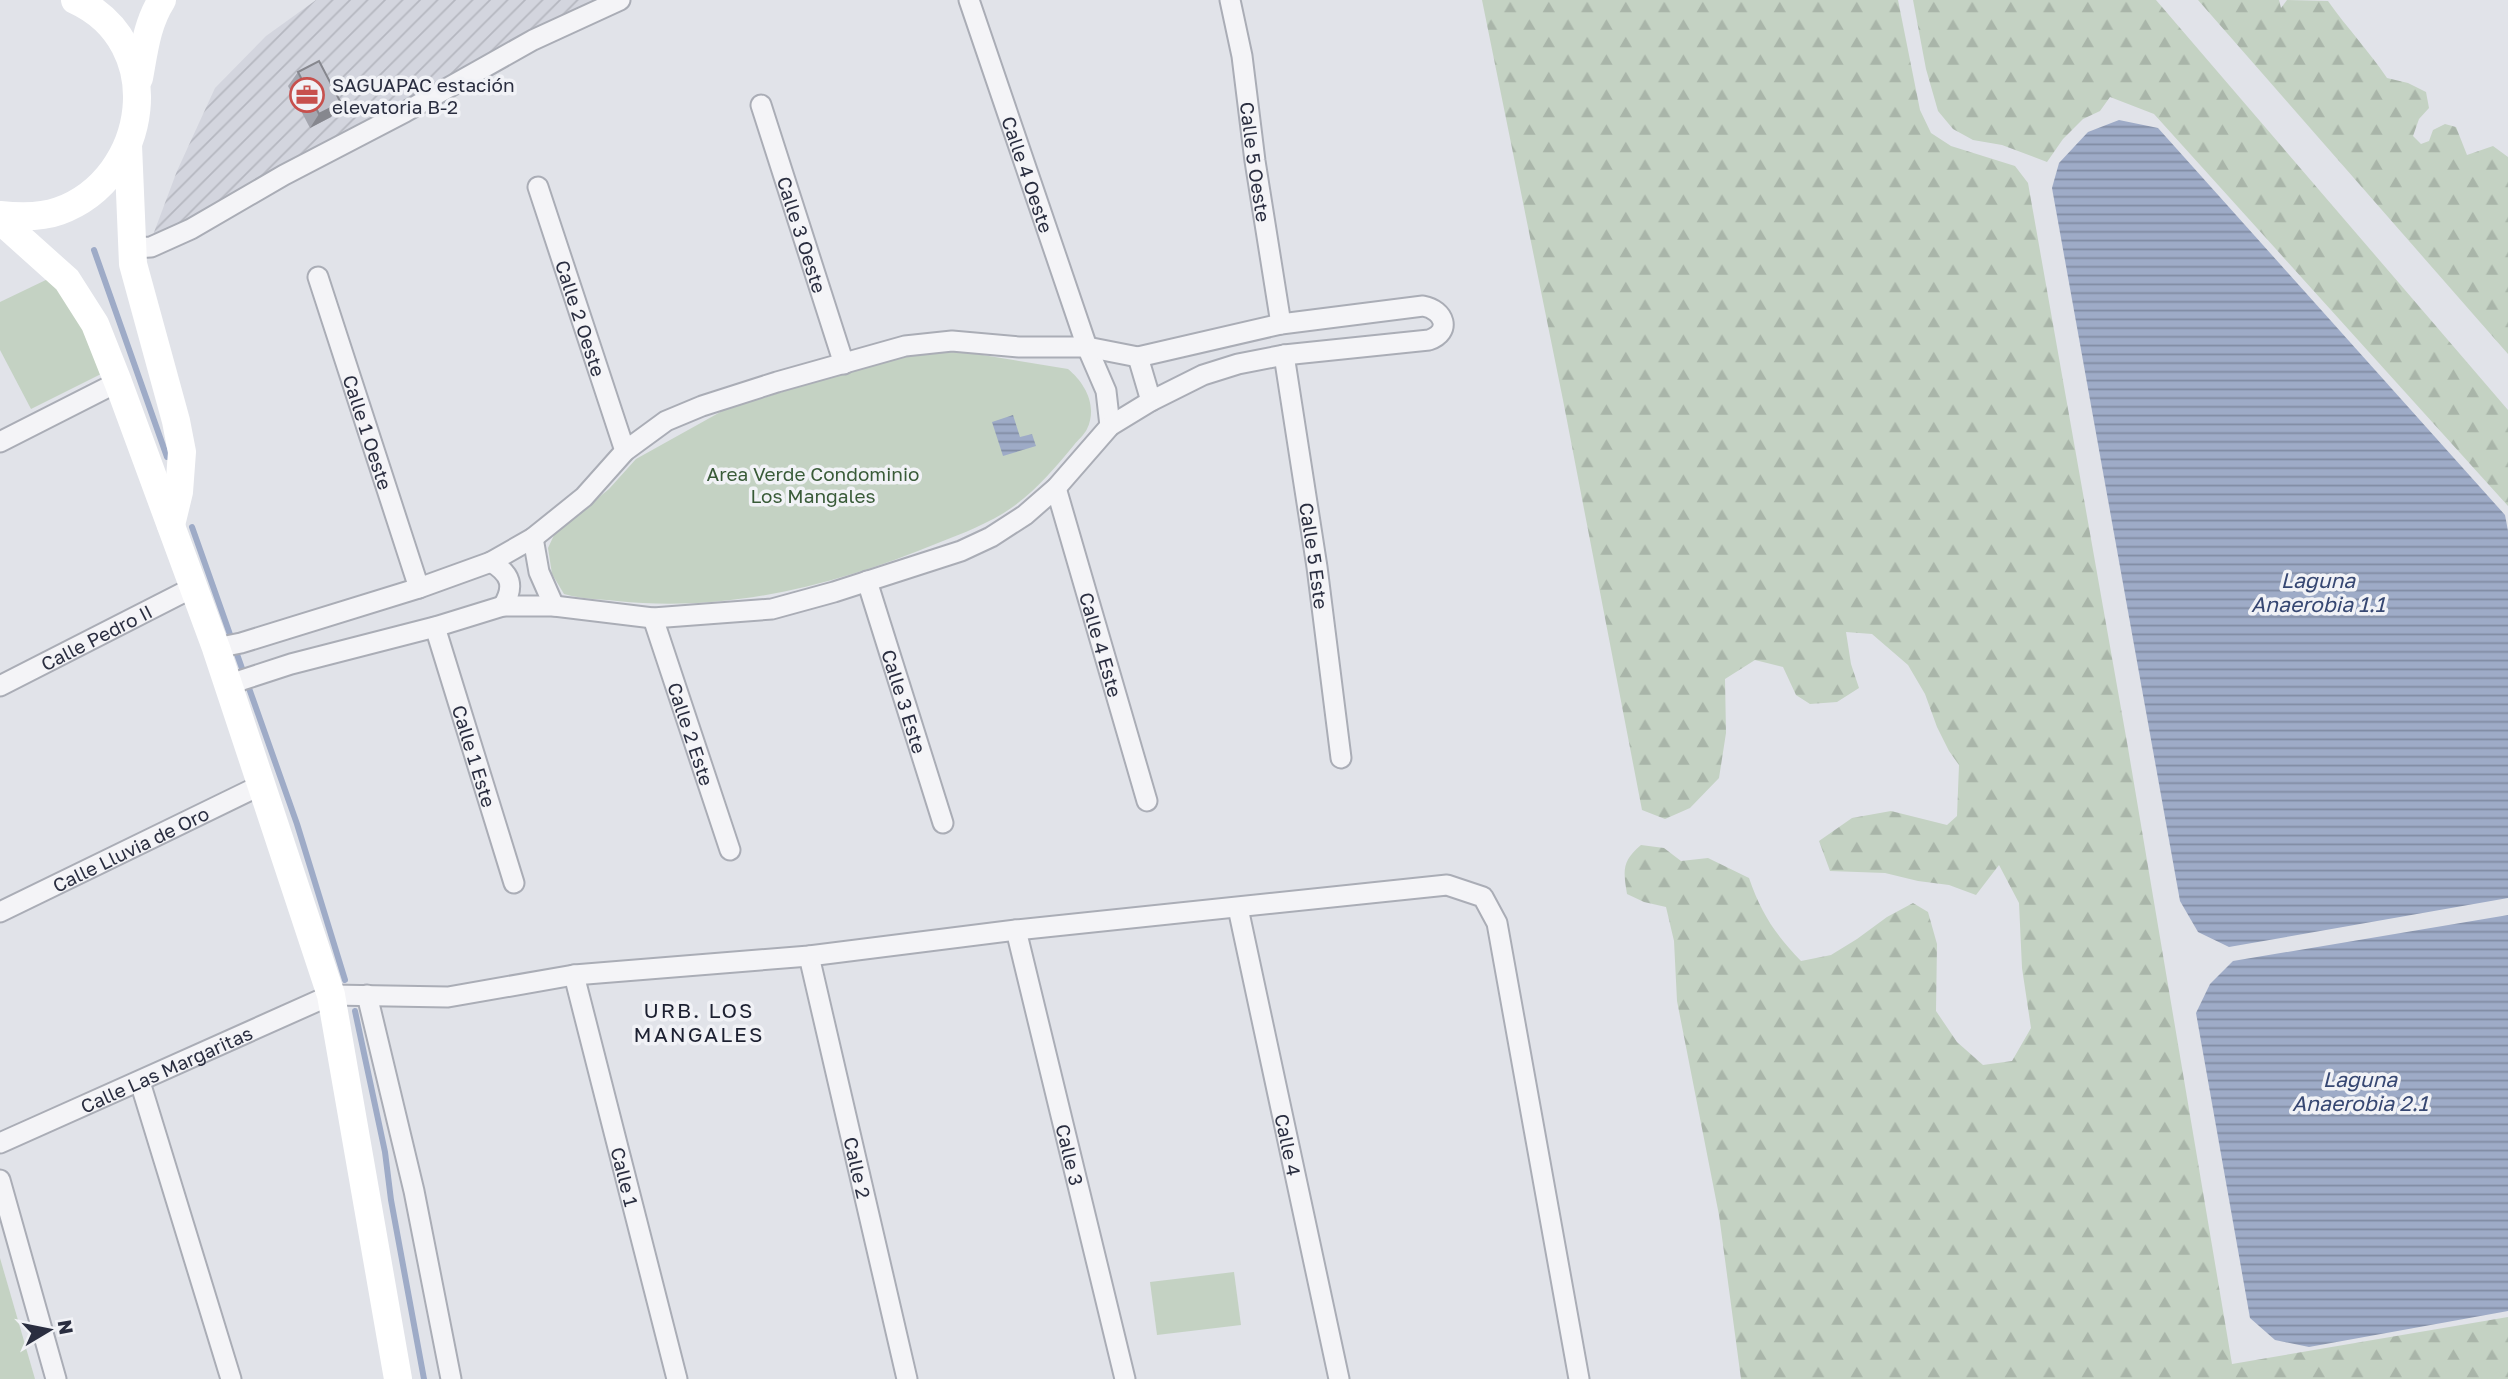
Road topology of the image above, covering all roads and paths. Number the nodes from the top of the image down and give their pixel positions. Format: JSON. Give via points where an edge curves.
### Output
{"nodes":[{"id":1,"x":75,"y":0,"type":"edge"},
{"id":2,"x":162,"y":0,"type":"edge"},
{"id":3,"x":620,"y":0,"type":"edge"},
{"id":4,"x":969,"y":0,"type":"edge"},
{"id":5,"x":1230,"y":0,"type":"edge"},
{"id":6,"x":136,"y":98,"type":"junction"},
{"id":7,"x":761,"y":105,"type":"dead end"},
{"id":8,"x":128,"y":145,"type":"junction"},
{"id":9,"x":538,"y":187,"type":"dead end"},
{"id":10,"x":0,"y":215,"type":"edge"},
{"id":11,"x":0,"y":220,"type":"edge"},
{"id":12,"x":132,"y":248,"type":"junction"},
{"id":13,"x":318,"y":277,"type":"dead end"},
{"id":14,"x":1281,"y":324,"type":"junction"},
{"id":15,"x":1087,"y":347,"type":"junction"},
{"id":16,"x":1284,"y":355,"type":"junction"},
{"id":17,"x":1138,"y":357,"type":"junction"},
{"id":18,"x":844,"y":364,"type":"junction"},
{"id":19,"x":118,"y":382,"type":"junction"},
{"id":20,"x":1151,"y":401,"type":"junction"},
{"id":21,"x":1110,"y":426,"type":"junction"},
{"id":22,"x":0,"y":442,"type":"edge"},
{"id":23,"x":625,"y":451,"type":"junction"},
{"id":24,"x":1056,"y":488,"type":"junction"},
{"id":25,"x":171,"y":525,"type":"junction"},
{"id":26,"x":533,"y":538,"type":"junction"},
{"id":27,"x":491,"y":562,"type":"junction"},
{"id":28,"x":867,"y":581,"type":"junction"},
{"id":29,"x":194,"y":587,"type":"junction"},
{"id":30,"x":419,"y":588,"type":"junction"},
{"id":31,"x":503,"y":606,"type":"junction"},
{"id":32,"x":554,"y":606,"type":"junction"},
{"id":33,"x":653,"y":618,"type":"junction"},
{"id":34,"x":435,"y":627,"type":"junction"},
{"id":35,"x":228,"y":645,"type":"junction"},
{"id":36,"x":242,"y":681,"type":"junction"},
{"id":37,"x":0,"y":686,"type":"edge"},
{"id":38,"x":1340,"y":758,"type":"dead end"},
{"id":39,"x":261,"y":785,"type":"junction"},
{"id":40,"x":1147,"y":801,"type":"dead end"},
{"id":41,"x":943,"y":823,"type":"dead end"},
{"id":42,"x":730,"y":850,"type":"dead end"},
{"id":43,"x":514,"y":883,"type":"dead end"},
{"id":44,"x":1238,"y":908,"type":"junction"},
{"id":45,"x":0,"y":912,"type":"edge"},
{"id":46,"x":1016,"y":930,"type":"junction"},
{"id":47,"x":809,"y":956,"type":"junction"},
{"id":48,"x":574,"y":975,"type":"junction"},
{"id":49,"x":331,"y":995,"type":"junction"},
{"id":50,"x":367,"y":995,"type":"junction"},
{"id":51,"x":140,"y":1082,"type":"junction"},
{"id":52,"x":0,"y":1143,"type":"edge"},
{"id":53,"x":1,"y":1185,"type":"edge"},
{"id":54,"x":56,"y":1379,"type":"edge"},
{"id":55,"x":232,"y":1379,"type":"edge"},
{"id":56,"x":398,"y":1379,"type":"edge"},
{"id":57,"x":451,"y":1379,"type":"edge"},
{"id":58,"x":677,"y":1379,"type":"edge"},
{"id":59,"x":907,"y":1379,"type":"edge"},
{"id":60,"x":1125,"y":1379,"type":"edge"},
{"id":61,"x":1339,"y":1379,"type":"edge"},
{"id":62,"x":1579,"y":1379,"type":"edge"}],
"edges":[{"from":1,"to":6,"type":"street","via":[[103,16],[124,42],[134,67]]},
{"from":2,"to":6,"type":"street","via":[[145,39]]},
{"from":3,"to":12,"type":"street","via":[[533,40],[191,229],[151,247]]},
{"from":4,"to":15,"type":"street","name":"Calle 4 Oeste"},
{"from":5,"to":14,"type":"street","name":"Calle 5 Oeste"},
{"from":6,"to":8,"type":"street"},
{"from":7,"to":18,"type":"street","name":"Calle 3 Oeste"},
{"from":8,"to":10,"type":"street","via":[[111,174],[87,197],[58,212],[25,218]]},
{"from":8,"to":12,"type":"street"},
{"from":9,"to":23,"type":"street","name":"Calle 2 Oeste"},
{"from":11,"to":19,"type":"street","via":[[67,280],[95,324]]},
{"from":12,"to":25,"type":"street","via":[[182,452]]},
{"from":13,"to":30,"type":"street","name":"Calle 1 Oeste"},
{"from":14,"to":16,"type":"street","via":[[1423,306],[1437,311],[1443,321],[1440,335],[1429,340]]},
{"from":14,"to":17,"type":"street"},
{"from":15,"to":17,"type":"street"},
{"from":15,"to":18,"type":"street","via":[[952,341],[905,346]]},
{"from":15,"to":21,"type":"street","name":"Calle 4 Oeste","via":[[1106,391]]},
{"from":16,"to":20,"type":"street","via":[[1203,375]]},
{"from":16,"to":38,"type":"street","name":"Calle 5 Este","via":[[1327,636]]},
{"from":17,"to":20,"type":"street"},
{"from":18,"to":23,"type":"street","via":[[702,406],[666,421]]},
{"from":19,"to":22,"type":"street"},
{"from":19,"to":25,"type":"street"},
{"from":20,"to":21,"type":"street"},
{"from":21,"to":24,"type":"street"},
{"from":23,"to":26,"type":"street","via":[[584,498]]},
{"from":24,"to":28,"type":"street","via":[[991,537]]},
{"from":24,"to":40,"type":"street","name":"Calle 4 Este"},
{"from":25,"to":29,"type":"street"},
{"from":26,"to":27,"type":"street"},
{"from":26,"to":32,"type":"street","via":[[539,572]]},
{"from":27,"to":30,"type":"street"},
{"from":27,"to":31,"type":"street","via":[[503,569],[511,586]]},
{"from":28,"to":33,"type":"street","via":[[772,609]]},
{"from":28,"to":41,"type":"street","name":"Calle 3 Este"},
{"from":29,"to":35,"type":"street"},
{"from":29,"to":37,"type":"street","name":"Calle Pedro II"},
{"from":30,"to":35,"type":"street"},
{"from":31,"to":32,"type":"street"},
{"from":31,"to":34,"type":"street"},
{"from":32,"to":33,"type":"street"},
{"from":33,"to":42,"type":"street","name":"Calle 2 Este"},
{"from":34,"to":36,"type":"street"},
{"from":34,"to":43,"type":"street","name":"Calle 1 Este"},
{"from":35,"to":36,"type":"street"},
{"from":36,"to":39,"type":"street"},
{"from":39,"to":45,"type":"street","name":"Calle Lluvia de Oro"},
{"from":39,"to":49,"type":"street"},
{"from":44,"to":46,"type":"street"},
{"from":44,"to":61,"type":"street","name":"Calle 4"},
{"from":44,"to":62,"type":"street","via":[[1447,884],[1483,897],[1497,923]]},
{"from":46,"to":47,"type":"street"},
{"from":46,"to":60,"type":"street","name":"Calle 3"},
{"from":47,"to":48,"type":"street"},
{"from":47,"to":59,"type":"street","name":"Calle 2"},
{"from":48,"to":50,"type":"street","via":[[448,997]]},
{"from":48,"to":58,"type":"street","name":"Calle 1"},
{"from":49,"to":50,"type":"street"},
{"from":49,"to":51,"type":"street","name":"Calle Las Margaritas"},
{"from":49,"to":56,"type":"street"},
{"from":50,"to":57,"type":"street","via":[[414,1191]]},
{"from":51,"to":52,"type":"street","name":"Calle Las Margaritas"},
{"from":51,"to":55,"type":"street"},
{"from":53,"to":54,"type":"street"}]}
